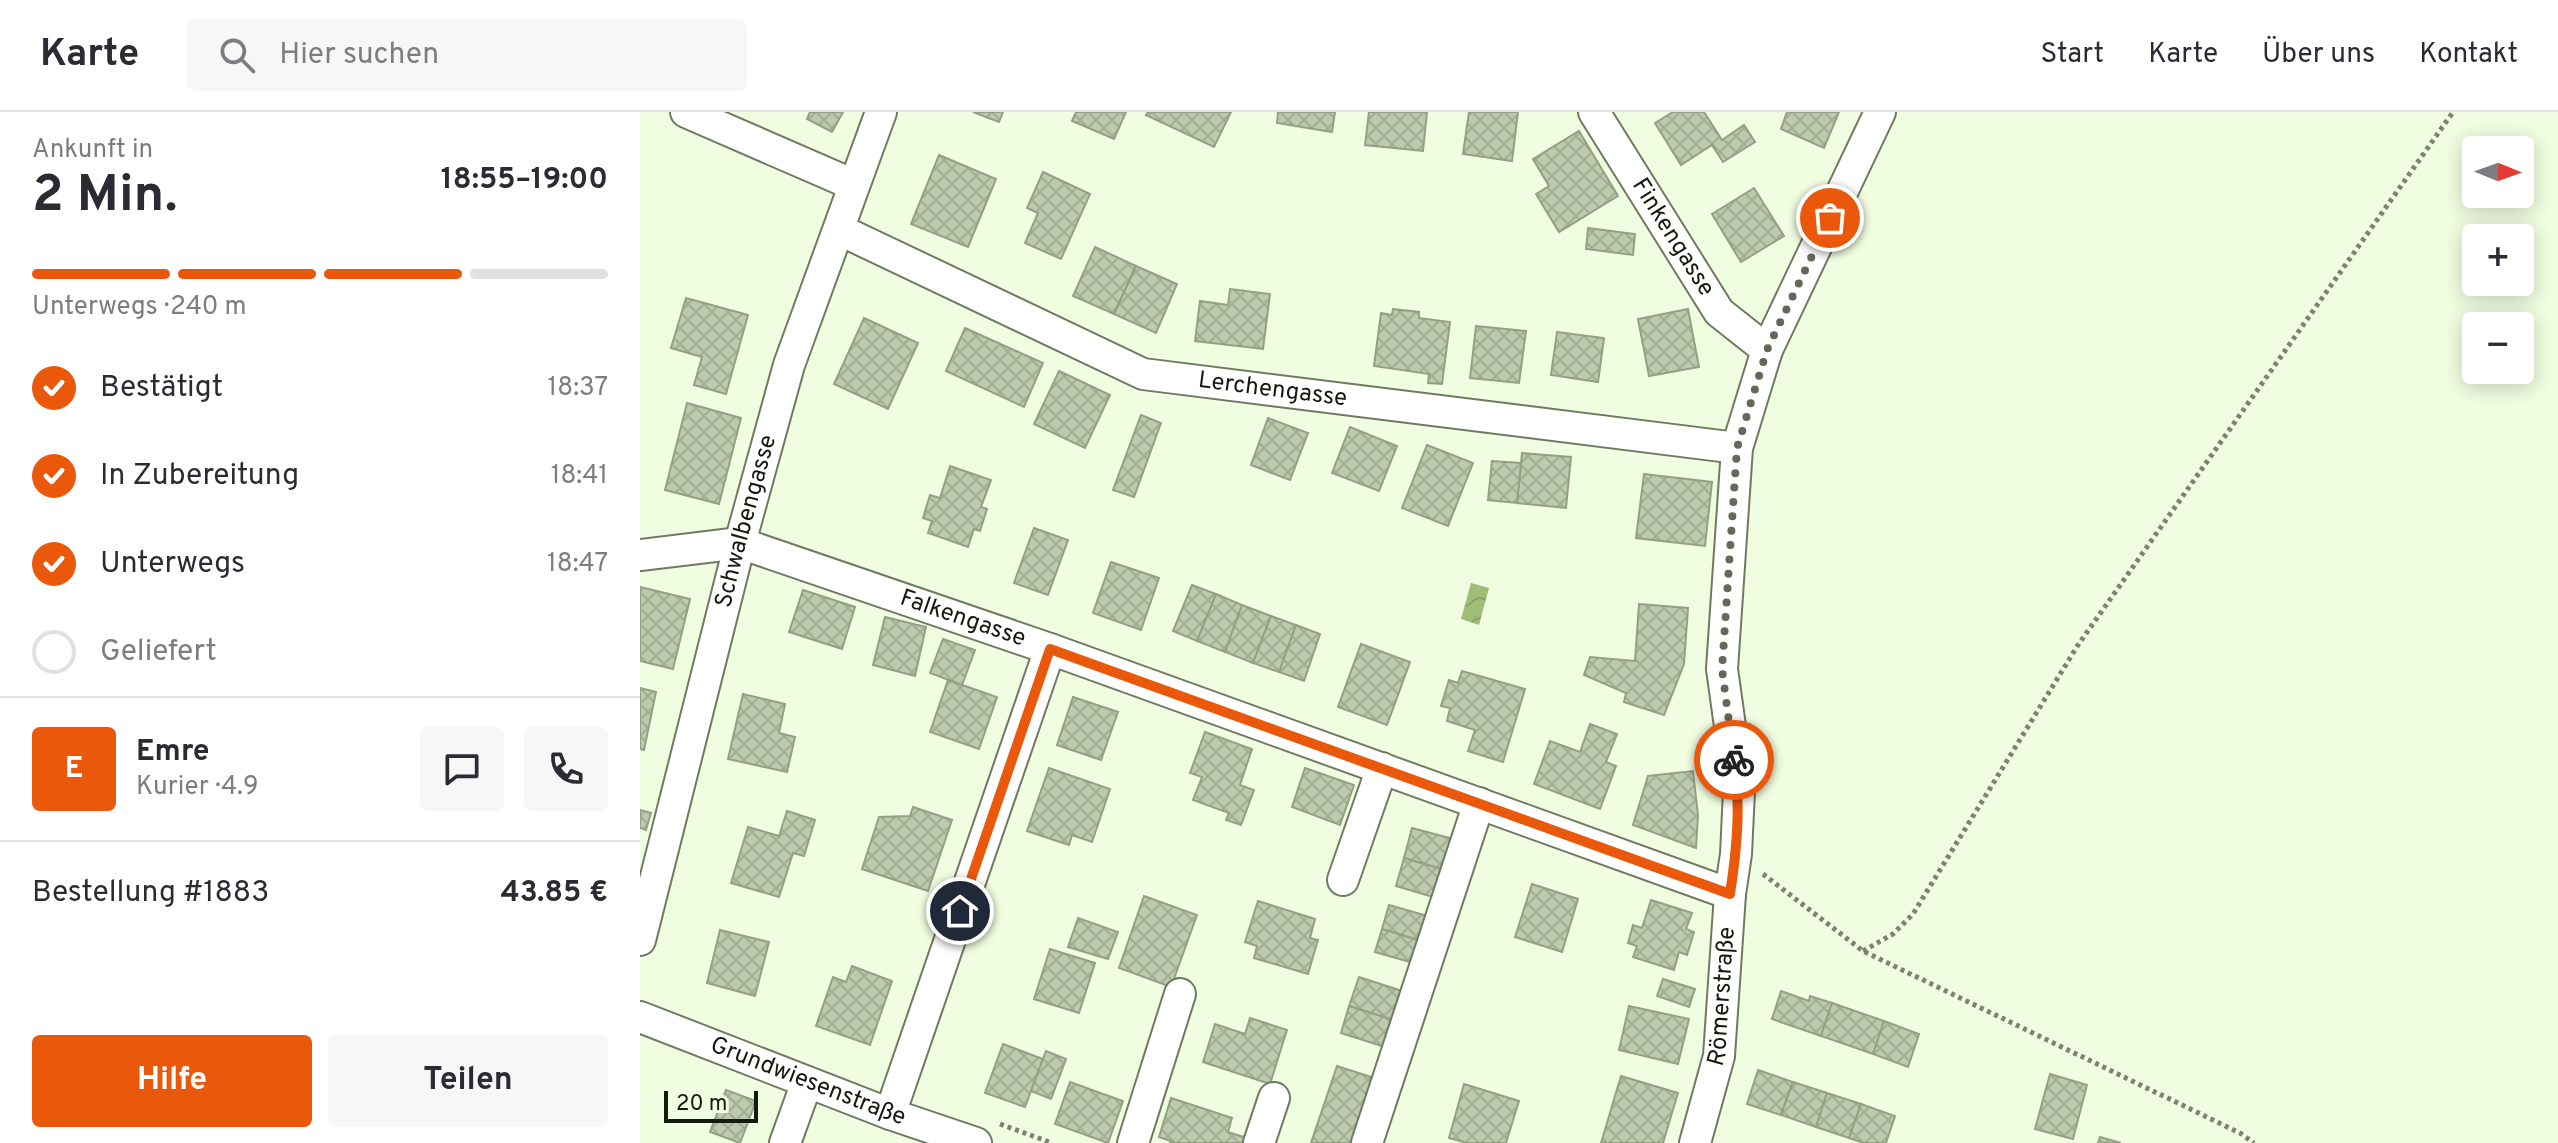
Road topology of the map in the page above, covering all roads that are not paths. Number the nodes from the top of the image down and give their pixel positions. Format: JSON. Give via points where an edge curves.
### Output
{"nodes":[{"id":1,"x":686,"y":112,"type":"edge"},
{"id":2,"x":881,"y":112,"type":"edge"},
{"id":3,"x":1594,"y":112,"type":"edge"},
{"id":4,"x":1880,"y":112,"type":"edge"},
{"id":5,"x":854,"y":185,"type":"junction"},
{"id":6,"x":840,"y":230,"type":"junction"},
{"id":7,"x":1767,"y":350,"type":"junction"},
{"id":8,"x":1737,"y":448,"type":"junction"},
{"id":9,"x":740,"y":543,"type":"junction"},
{"id":10,"x":640,"y":555,"type":"edge"},
{"id":11,"x":1050,"y":649,"type":"junction"},
{"id":12,"x":1382,"y":768,"type":"junction"},
{"id":13,"x":1479,"y":803,"type":"junction"},
{"id":14,"x":1343,"y":880,"type":"dead end"},
{"id":15,"x":1730,"y":894,"type":"junction"},
{"id":16,"x":640,"y":940,"type":"edge"},
{"id":17,"x":1180,"y":994,"type":"dead end"},
{"id":18,"x":640,"y":1017,"type":"edge"},
{"id":19,"x":807,"y":1082,"type":"junction"},
{"id":20,"x":1274,"y":1098,"type":"dead end"},
{"id":21,"x":890,"y":1114,"type":"junction"},
{"id":22,"x":1699,"y":1142,"type":"edge"},
{"id":23,"x":785,"y":1143,"type":"edge"},
{"id":24,"x":976,"y":1143,"type":"edge"},
{"id":25,"x":1133,"y":1143,"type":"edge"},
{"id":26,"x":1259,"y":1143,"type":"edge"},
{"id":27,"x":1367,"y":1143,"type":"edge"}],
"edges":[{"from":1,"to":5,"type":"street"},
{"from":2,"to":5,"type":"street","name":"Schwalbengasse"},
{"from":3,"to":7,"type":"street","name":"Finkengasse","via":[[1719,312]]},
{"from":4,"to":7,"type":"street","name":"Römerstraße"},
{"from":5,"to":6,"type":"street","name":"Schwalbengasse"},
{"from":6,"to":8,"type":"street","name":"Lerchengasse","via":[[1143,374]]},
{"from":6,"to":9,"type":"street","name":"Schwalbengasse","via":[[789,365]]},
{"from":7,"to":8,"type":"street","name":"Römerstraße"},
{"from":8,"to":15,"type":"street","name":"Römerstraße","via":[[1722,669],[1739,791]]},
{"from":9,"to":10,"type":"street","name":"Falkengasse"},
{"from":9,"to":11,"type":"street","name":"Falkengasse"},
{"from":9,"to":16,"type":"street","name":"Schwalbengasse"},
{"from":11,"to":12,"type":"street","name":"Falkengasse"},
{"from":11,"to":21,"type":"street"},
{"from":12,"to":13,"type":"street","name":"Falkengasse"},
{"from":12,"to":14,"type":"street"},
{"from":13,"to":15,"type":"street","name":"Falkengasse"},
{"from":13,"to":27,"type":"street"},
{"from":15,"to":22,"type":"street","name":"Römerstraße","via":[[1719,1056]]},
{"from":17,"to":25,"type":"street"},
{"from":18,"to":19,"type":"street","name":"Grundwiesenstraße"},
{"from":19,"to":21,"type":"street","name":"Grundwiesenstraße"},
{"from":19,"to":23,"type":"street"},
{"from":20,"to":26,"type":"street"},
{"from":21,"to":24,"type":"street","name":"Grundwiesenstraße"}]}
